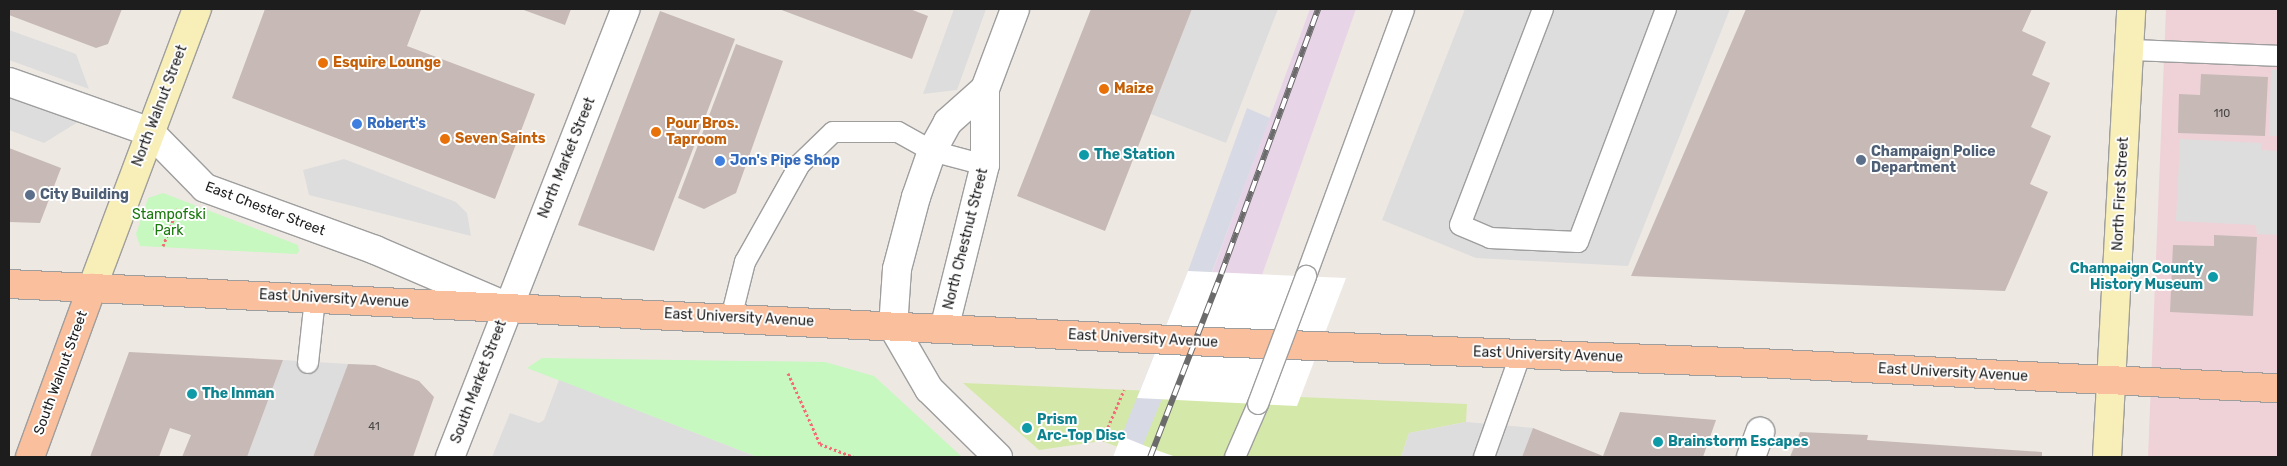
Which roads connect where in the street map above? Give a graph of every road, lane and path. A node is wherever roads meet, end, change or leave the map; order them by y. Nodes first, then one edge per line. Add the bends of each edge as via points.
1 (197, 9) edge
2 (626, 9) edge
3 (1015, 9) edge
4 (1404, 9) edge
5 (1544, 9) edge
6 (1666, 9) edge
7 (2131, 9) edge
8 (2130, 50) junction
9 (2278, 56) edge
10 (9, 82) edge
11 (985, 89) junction
12 (150, 132) junction
13 (932, 151) junction
14 (985, 164) junction
15 (179, 204) dead end
16 (163, 246) dead end
17 (9, 284) edge
18 (92, 288) junction
19 (315, 299) junction
20 (508, 307) junction
21 (731, 318) junction
22 (893, 327) junction
23 (944, 329) junction
24 (1521, 353) junction
25 (308, 363) dead end
26 (788, 373) dead end
27 (2110, 379) junction
28 (2278, 388) edge
29 (1124, 390) dead end
30 (1760, 432) dead end
31 (1102, 441) dead end
32 (30, 457) edge
33 (450, 457) edge
34 (854, 457) edge
35 (998, 457) edge
36 (1235, 457) edge
37 (1484, 457) edge
38 (1751, 457) edge
39 (2107, 457) edge

1 - 12 street, North Walnut Street
2 - 20 street, North Market Street
3 - 11 street, North Chestnut Street
4 - 36 lane, bridge via 1258,404
5 - 6 lane via 1460,225 1490,238 1578,242
7 - 8 street, North First Street
8 - 9 lane
8 - 27 street, North First Street
10 - 12 street, East Chester Street
11 - 13 street, North Chestnut Street via 948,122
11 - 14 street, North Chestnut Street
12 - 18 street, North Walnut Street
12 - 20 street, East Chester Street via 205,188 375,250
13 - 14 lane
13 - 21 lane via 898,132 833,132 800,164 745,262
13 - 22 street, North Chestnut Street via 897,270
14 - 23 street, North Chestnut Street
15 - 16 path
17 - 18 main road, East University Avenue
18 - 19 main road, East University Avenue
18 - 32 main road, South Walnut Street
19 - 20 main road, East University Avenue
19 - 25 lane
20 - 21 main road, East University Avenue
20 - 33 street, South Market Street
21 - 22 main road, East University Avenue
22 - 23 main road, East University Avenue
22 - 35 street via 929,389
23 - 24 main road, East University Avenue
24 - 27 main road, East University Avenue
24 - 37 lane
26 - 34 path via 820,444
27 - 28 main road, East University Avenue
27 - 39 street, North First Street
29 - 31 path
30 - 38 street

